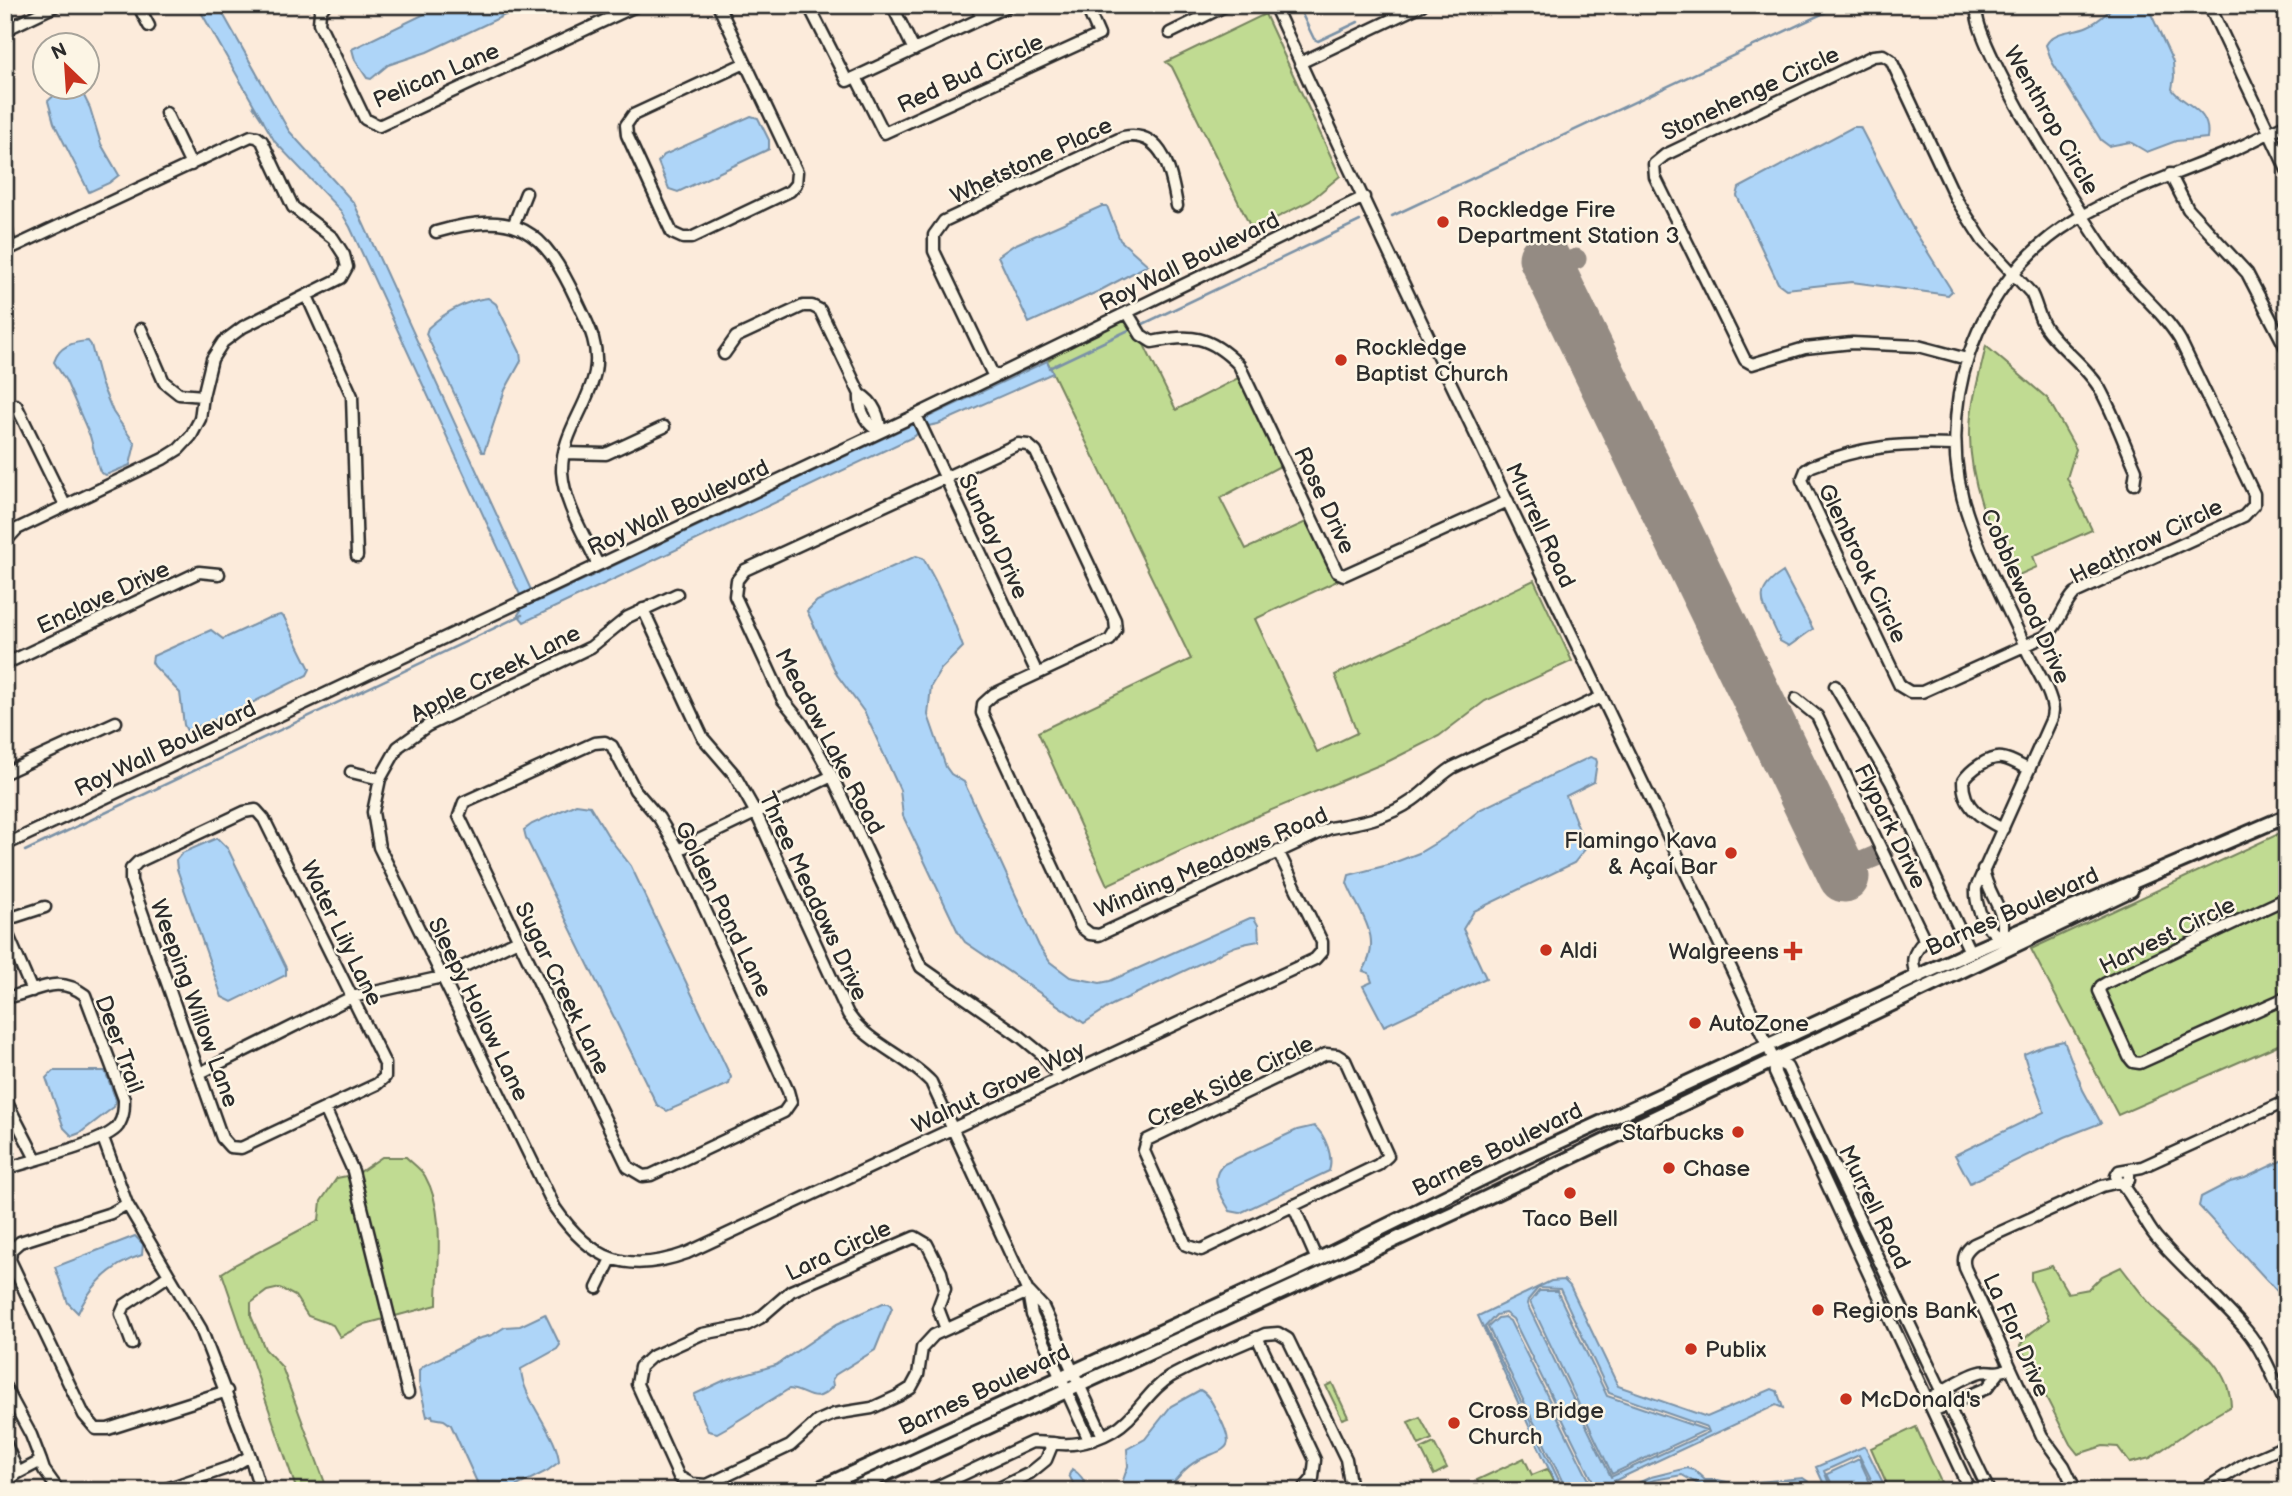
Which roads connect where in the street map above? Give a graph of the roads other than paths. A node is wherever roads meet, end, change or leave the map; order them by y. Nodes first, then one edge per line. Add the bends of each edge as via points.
1 (57, 5) edge
2 (138, 5) edge
3 (325, 5) edge
4 (638, 5) edge
5 (718, 5) edge
6 (892, 5) edge
7 (976, 5) edge
8 (1010, 5) edge
9 (1086, 5) edge
10 (1227, 5) edge
11 (1274, 5) edge
12 (1422, 5) edge
13 (1983, 5) edge
14 (2209, 5) edge
15 (812, 12) dead end
16 (982, 18) junction
17 (149, 26) dead end
18 (5, 30) edge
19 (1170, 33) dead end
20 (914, 50) junction
21 (745, 63) junction
22 (1300, 63) junction
23 (851, 79) junction
24 (166, 113) dead end
25 (2287, 124) edge
26 (2268, 133) junction
27 (191, 164) junction
28 (2287, 170) edge
29 (2170, 174) junction
30 (526, 194) dead end
31 (1364, 197) junction
32 (1177, 206) dead end
33 (2084, 215) junction
34 (5, 220) edge
35 (513, 226) junction
36 (436, 232) dead end
37 (8, 250) edge
38 (2014, 274) junction
39 (307, 296) junction
40 (1127, 313) junction
41 (141, 329) dead end
42 (2287, 350) edge
43 (724, 354) dead end
44 (1967, 359) junction
45 (994, 377) junction
46 (203, 396) junction
47 (16, 405) dead end
48 (916, 415) junction
49 (664, 427) dead end
50 (880, 432) junction
51 (1955, 445) junction
52 (564, 453) junction
53 (945, 478) junction
54 (2134, 484) dead end
55 (1508, 501) junction
56 (65, 505) junction
57 (5, 542) edge
58 (357, 556) dead end
59 (598, 565) junction
60 (219, 573) dead end
61 (677, 594) dead end
62 (643, 609) junction
63 (2025, 645) junction
64 (5, 664) edge
65 (1037, 673) junction
66 (1835, 686) dead end
67 (1601, 697) junction
68 (1796, 699) dead end
69 (117, 722) dead end
70 (2029, 771) junction
71 (351, 772) dead end
72 (5, 773) edge
73 (832, 776) junction
74 (380, 779) junction
75 (461, 809) joint
76 (256, 810) joint
77 (756, 813) junction
78 (2287, 816) edge
79 (2003, 829) junction
80 (5, 845) edge
81 (678, 850) junction
82 (1278, 851) junction
83 (1983, 868) junction
84 (2287, 898) edge
85 (45, 907) dead end
86 (5, 920) edge
87 (5, 928) edge
88 (518, 940) junction
89 (2005, 943) junction
90 (1969, 952) junction
91 (1917, 976) junction
92 (442, 977) junction
93 (32, 991) junction
94 (352, 997) junction
95 (2287, 997) edge
96 (5, 998) edge
97 (1768, 1046) junction
98 (1774, 1060) junction
99 (1716, 1070) junction
100 (200, 1073) junction
101 (1060, 1079) junction
102 (5, 1098) edge
103 (2287, 1101) edge
104 (326, 1109) junction
105 (1595, 1126) junction
106 (954, 1128) junction
107 (103, 1138) junction
108 (1597, 1144) junction
109 (36, 1159) junction
110 (5, 1169) edge
111 (643, 1176) joint
112 (2123, 1178) junction
113 (1509, 1186) junction
114 (127, 1204) junction
115 (1293, 1205) junction
116 (583, 1243) joint
117 (611, 1259) junction
118 (1315, 1265) junction
119 (168, 1276) junction
120 (1301, 1283) junction
121 (597, 1288) dead end
122 (1028, 1292) junction
123 (1217, 1322) junction
124 (946, 1329) junction
125 (1257, 1338) junction
126 (132, 1344) dead end
127 (2010, 1368) junction
128 (1999, 1373) junction
129 (1067, 1374) junction
130 (5, 1387) edge
131 (1073, 1387) junction
132 (227, 1391) junction
133 (1943, 1391) junction
134 (408, 1393) dead end
135 (1927, 1400) junction
136 (1949, 1405) junction
137 (2286, 1405) edge
138 (1933, 1411) junction
139 (1102, 1434) junction
140 (1089, 1440) junction
141 (5, 1442) edge
142 (1053, 1443) junction
143 (2287, 1445) edge
144 (250, 1456) junction
145 (41, 1461) junction
146 (18, 1473) junction
147 (5, 1483) edge
148 (59, 1491) edge
149 (160, 1491) edge
150 (258, 1491) edge
151 (813, 1491) edge
152 (849, 1491) edge
153 (928, 1491) edge
154 (992, 1491) edge
155 (1302, 1491) edge
156 (1347, 1491) edge
157 (1970, 1491) edge
158 (1989, 1491) edge
159 (2076, 1491) edge
160 (2202, 1491) edge

1 - 18 street
2 - 17 street
3 - 4 street, Pelican Lane via 319,23 365,119 379,126
5 - 21 street
6 - 20 street
7 - 16 street
8 - 16 street
9 - 23 street, Red Bud Circle via 1099,34 884,134
10 - 19 street
11 - 22 street, Murrell Road
12 - 22 street
13 - 33 street, Wenthrop Circle via 1977,12 1978,27 2011,95
14 - 26 street
15 - 23 street
16 - 20 street
20 - 23 street
21 - 21 street via 633,115 626,125 672,233 683,238 790,191 796,184 797,172
22 - 31 street, Murrell Road
24 - 27 street
25 - 26 street, Cobblewood Drive
26 - 28 street
26 - 29 street, Cobblewood Drive
27 - 37 street
27 - 39 street via 251,136 262,141 293,207 333,237 344,254 347,267 341,278
29 - 33 street, Cobblewood Drive
29 - 42 street via 2188,209 2248,273
30 - 35 street
31 - 40 street, Roy Wall Boulevard
31 - 55 street, Murrell Road
32 - 45 street, Whetstone Place via 1173,180 1157,145 1133,135 944,221 934,235 934,251
33 - 38 street, Cobblewood Drive via 2052,236
33 - 63 street, Heathrow Circle via 2119,270 2175,331 2253,494 2254,505 2244,516 2075,593 2049,633
34 - 37 street
35 - 36 street via 469,223
35 - 52 street via 551,251 594,338 595,372
38 - 44 street, Cobblewood Drive via 1994,301
38 - 44 street, Stonehenge Circle via 1983,241 1956,199 1891,60 1883,55 1654,164 1655,177 1745,360 1752,364 1805,348 1852,343 1918,346
38 - 54 street via 2031,293 2039,319 2100,389 2136,470
39 - 46 street via 243,327 223,342 212,359
39 - 58 street via 352,396
40 - 45 street, Roy Wall Boulevard
40 - 55 street, Rose Drive via 1140,335 1152,342 1184,335 1214,343 1239,365 1337,572 1345,575
41 - 46 street via 164,382 179,394
43 - 50 street via 736,337 812,306 820,310 860,394 869,426
44 - 51 street, Cobblewood Drive via 1955,417
45 - 48 street, Roy Wall Boulevard
46 - 56 street via 200,419 178,449
47 - 56 street
48 - 50 street, Roy Wall Boulevard
48 - 53 street, Sunday Drive
49 - 52 street via 606,454
50 - 59 street, Roy Wall Boulevard
51 - 63 street, Cobblewood Drive via 1968,519
51 - 63 street, Glenbrook Circle via 1911,444 1854,452 1812,466 1802,480 1905,691 1922,692
52 - 59 street via 565,493
53 - 65 street, Sunday Drive
53 - 65 street, Winding Meadows Road via 1018,444 1028,445 1036,452 1070,524 1116,629 1110,640
53 - 73 street, Meadow Lake Road via 745,570 737,580 735,596 783,700 802,723
55 - 67 street, Murrell Road
56 - 57 street via 17,529
59 - 80 street, Roy Wall Boulevard
60 - 64 street, Enclave Drive via 199,572
61 - 62 street, Apple Creek Lane
62 - 74 street, Apple Creek Lane via 591,647 428,726 398,747
62 - 77 street, Three Meadows Drive via 703,738 734,774
63 - 70 street, Cobblewood Drive via 2053,710
65 - 82 street, Winding Meadows Road via 994,694 983,704 982,713 1081,927 1090,934 1099,935
66 - 90 street, Flypark Drive via 1891,782
67 - 82 street, Winding Meadows Road via 1452,768 1394,811 1367,822 1330,828
67 - 97 street, Murrell Road
68 - 91 street, Flypark Drive via 1817,716 1922,934 1924,941 1913,953
69 - 72 street
70 - 79 street, Cobblewood Drive
70 - 79 street via 1997,758 1963,780 1974,812
71 - 74 street
73 - 77 street
73 - 101 street, Meadow Lake Road via 921,967 1021,1037 1043,1055
74 - 92 street, Sleepy Hollow Lane via 373,812 379,847
75 - 81 street, Golden Pond Lane via 464,802 605,742 612,746 635,790
75 - 88 street, Sugar Creek Lane via 461,822
76 - 94 street, Water Lily Lane
76 - 100 street, Weeping Willow Lane via 131,869 131,881
77 - 81 street
77 - 106 street, Three Meadows Drive via 848,1014 857,1027 921,1071
78 - 89 main road, Barnes Boulevard via 2164,867
79 - 83 street, Cobblewood Drive
81 - 111 street, Golden Pond Lane via 791,1102 784,1112
82 - 101 street, Walnut Grove Way via 1321,942 1322,951 1315,959
83 - 89 street via 2005,921
83 - 89 street, Cobblewood Drive via 1976,888 1977,905 1990,929
84 - 95 street, Harvest Circle via 2106,982 2099,991 2129,1057 2140,1063
85 - 86 street
87 - 93 street
88 - 92 street
88 - 111 street, Sugar Creek Lane via 628,1167
89 - 90 main road, Barnes Boulevard
89 - 98 main road, Barnes Boulevard
90 - 91 main road, Barnes Boulevard
91 - 97 main road, Barnes Boulevard
92 - 94 street
92 - 116 street, Sleepy Hollow Lane via 555,1208
93 - 96 street, Deer Trail
93 - 107 street, Deer Trail via 58,983 85,995 124,1099 118,1127
94 - 100 street
94 - 104 street, Water Lily Lane via 384,1065 385,1077
97 - 98 street, Murrell Road
97 - 99 main road, Barnes Boulevard
98 - 108 main road, Barnes Boulevard
98 - 133 street, Murrell Road via 1787,1067
98 - 135 street, Murrell Road via 1774,1073
99 - 105 main road, Barnes Boulevard
99 - 108 main road via 1705,1080 1615,1123
100 - 104 street, Weeping Willow Lane via 222,1138 230,1147 242,1148
101 - 106 street, Walnut Grove Way
102 - 109 street
103 - 112 street, La Flor Drive
104 - 134 street via 354,1171
105 - 113 main road via 1577,1148 1524,1173
105 - 118 main road, Barnes Boulevard
106 - 117 street, Walnut Grove Way via 667,1261 644,1264
106 - 122 street, Three Meadows Drive
107 - 109 street
107 - 114 street
108 - 113 main road, Barnes Boulevard
109 - 110 street
112 - 127 street, La Flor Drive via 1966,1251 1965,1268
112 - 137 street via 2158,1240 2246,1331
113 - 120 main road, Barnes Boulevard
114 - 119 street
114 - 132 street via 20,1242 11,1250 10,1259 85,1415 96,1429 108,1429
115 - 115 street, Creek Side Circle via 1200,1250 1191,1248 1144,1151 1147,1140 1326,1054 1337,1055 1345,1060 1388,1156 1378,1166
115 - 118 street
116 - 117 street, Walnut Grove Way
117 - 121 street
118 - 120 main road
118 - 123 main road
118 - 129 main road, Barnes Boulevard
119 - 126 street via 125,1305 121,1314
119 - 132 street via 201,1329
120 - 123 main road, Barnes Boulevard
122 - 124 street, Lara Circle
122 - 129 street, Three Meadows Drive via 1043,1307
123 - 131 main road, Barnes Boulevard
124 - 124 street, Lara Circle via 922,1348 918,1376 911,1388 872,1408 834,1414 790,1446 707,1485 679,1477 636,1380 640,1367 651,1357 702,1334 745,1326 791,1291 915,1237 928,1244 943,1279 938,1308
125 - 139 street via 1172,1376 1153,1389 1120,1427
125 - 155 street via 1315,1460 1313,1478
125 - 156 street via 1278,1333 1288,1339 1346,1459
127 - 128 street
127 - 159 street, La Flor Drive via 2042,1436
128 - 133 street via 1976,1373
128 - 136 street via 1987,1388
129 - 131 street, Three Meadows Drive
129 - 151 main road, Barnes Boulevard
130 - 145 street
131 - 139 street
131 - 140 street
131 - 152 main road, Barnes Boulevard
132 - 144 street
133 - 135 street
133 - 136 street, Murrell Road
135 - 138 street, Murrell Road
136 - 138 street
136 - 158 street, Murrell Road
138 - 157 street, Murrell Road
139 - 140 street
140 - 142 street via 1066,1446
141 - 146 street
142 - 153 street via 1032,1442
142 - 154 street via 1046,1460
143 - 160 street via 2246,1463
144 - 149 street
144 - 150 street
145 - 146 street
145 - 148 street
146 - 147 street

